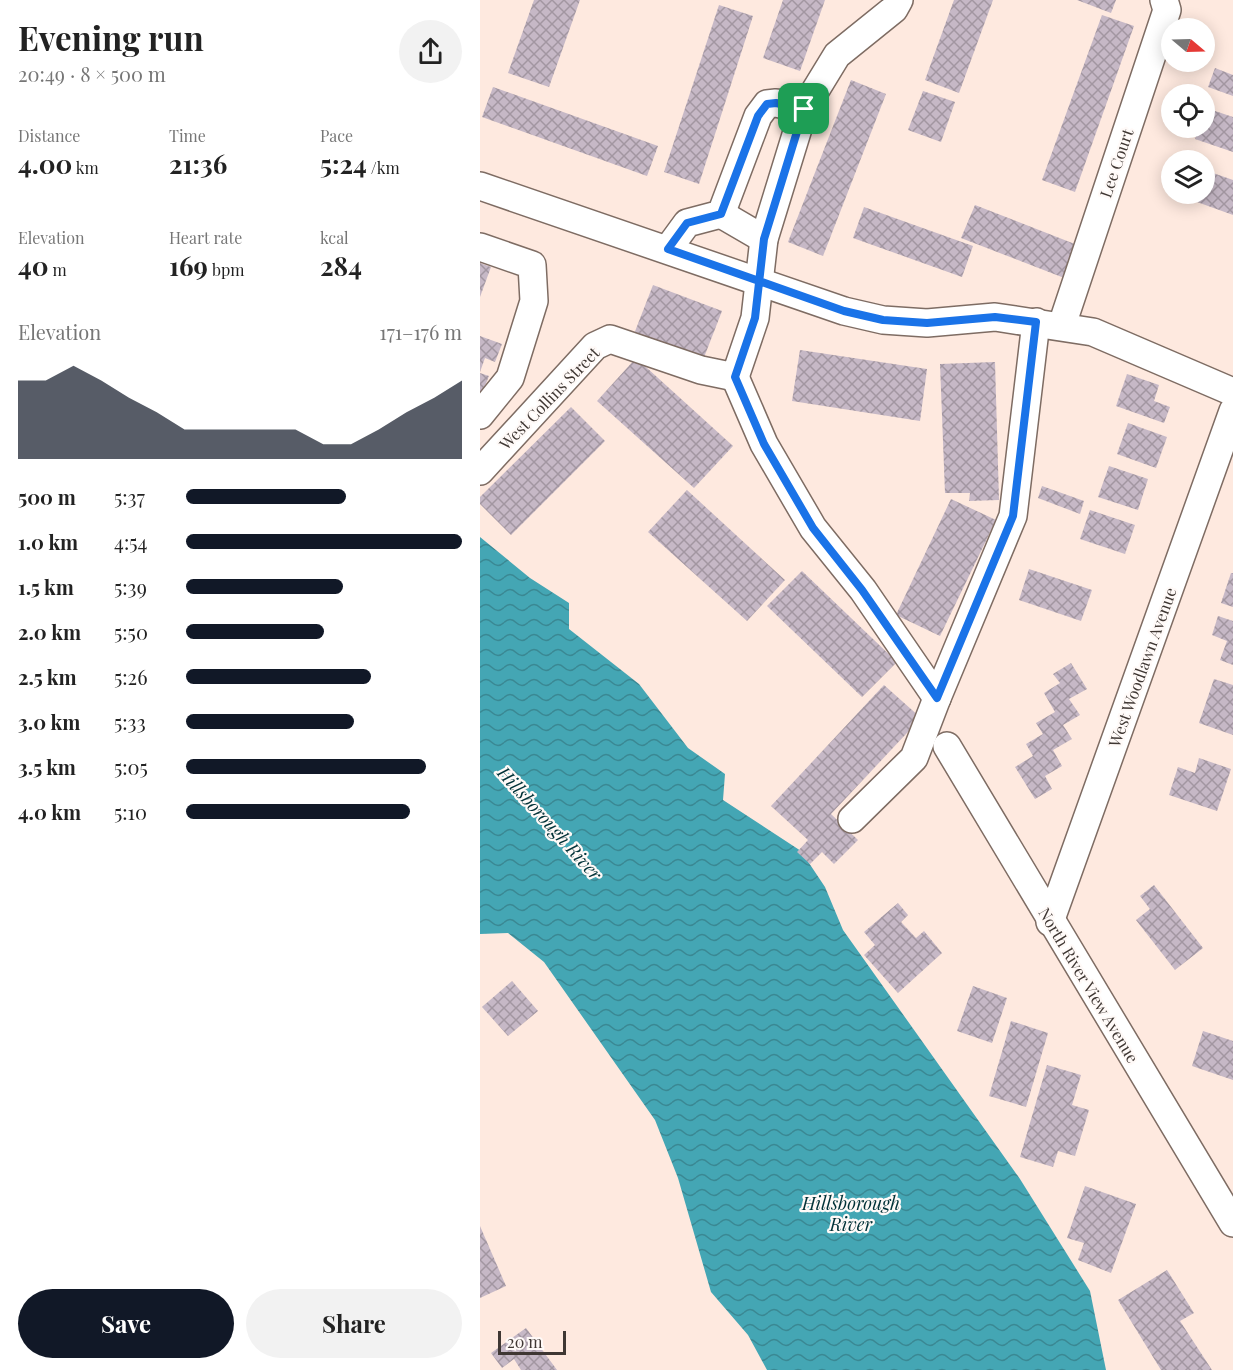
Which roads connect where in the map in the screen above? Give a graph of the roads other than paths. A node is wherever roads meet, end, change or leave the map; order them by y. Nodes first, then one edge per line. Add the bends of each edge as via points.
1 (899, 0) edge
2 (1164, 0) edge
3 (804, 109) junction
4 (480, 186) edge
5 (721, 214) junction
6 (764, 239) junction
7 (480, 247) edge
8 (668, 249) junction
9 (761, 283) junction
10 (1049, 324) junction
11 (735, 377) junction
12 (1233, 392) edge
13 (1233, 411) edge
14 (480, 415) edge
15 (480, 471) edge
16 (937, 698) junction
17 (947, 746) dead end
18 (852, 819) dead end
19 (1050, 922) junction
20 (1233, 1223) edge

1 - 3 street via 894,9 837,55
2 - 10 street, Lee Court via 1167,10
3 - 5 street via 767,104 758,116
3 - 6 street
4 - 8 street
5 - 6 street
5 - 8 street via 687,223
6 - 9 street
7 - 14 street via 532,265 534,301 510,378
8 - 9 street
9 - 10 street via 883,320 927,323 995,317
9 - 11 street via 755,318
10 - 12 street via 1093,332
10 - 16 street, Lee Court via 1013,516
11 - 15 street, West Collins Street via 701,370 610,339 595,346
11 - 16 street via 764,444 813,528 862,590
13 - 19 street, West Woodlawn Avenue
16 - 18 street, Lee Court via 914,758
17 - 19 street, North River View Avenue
19 - 20 street, North River View Avenue

